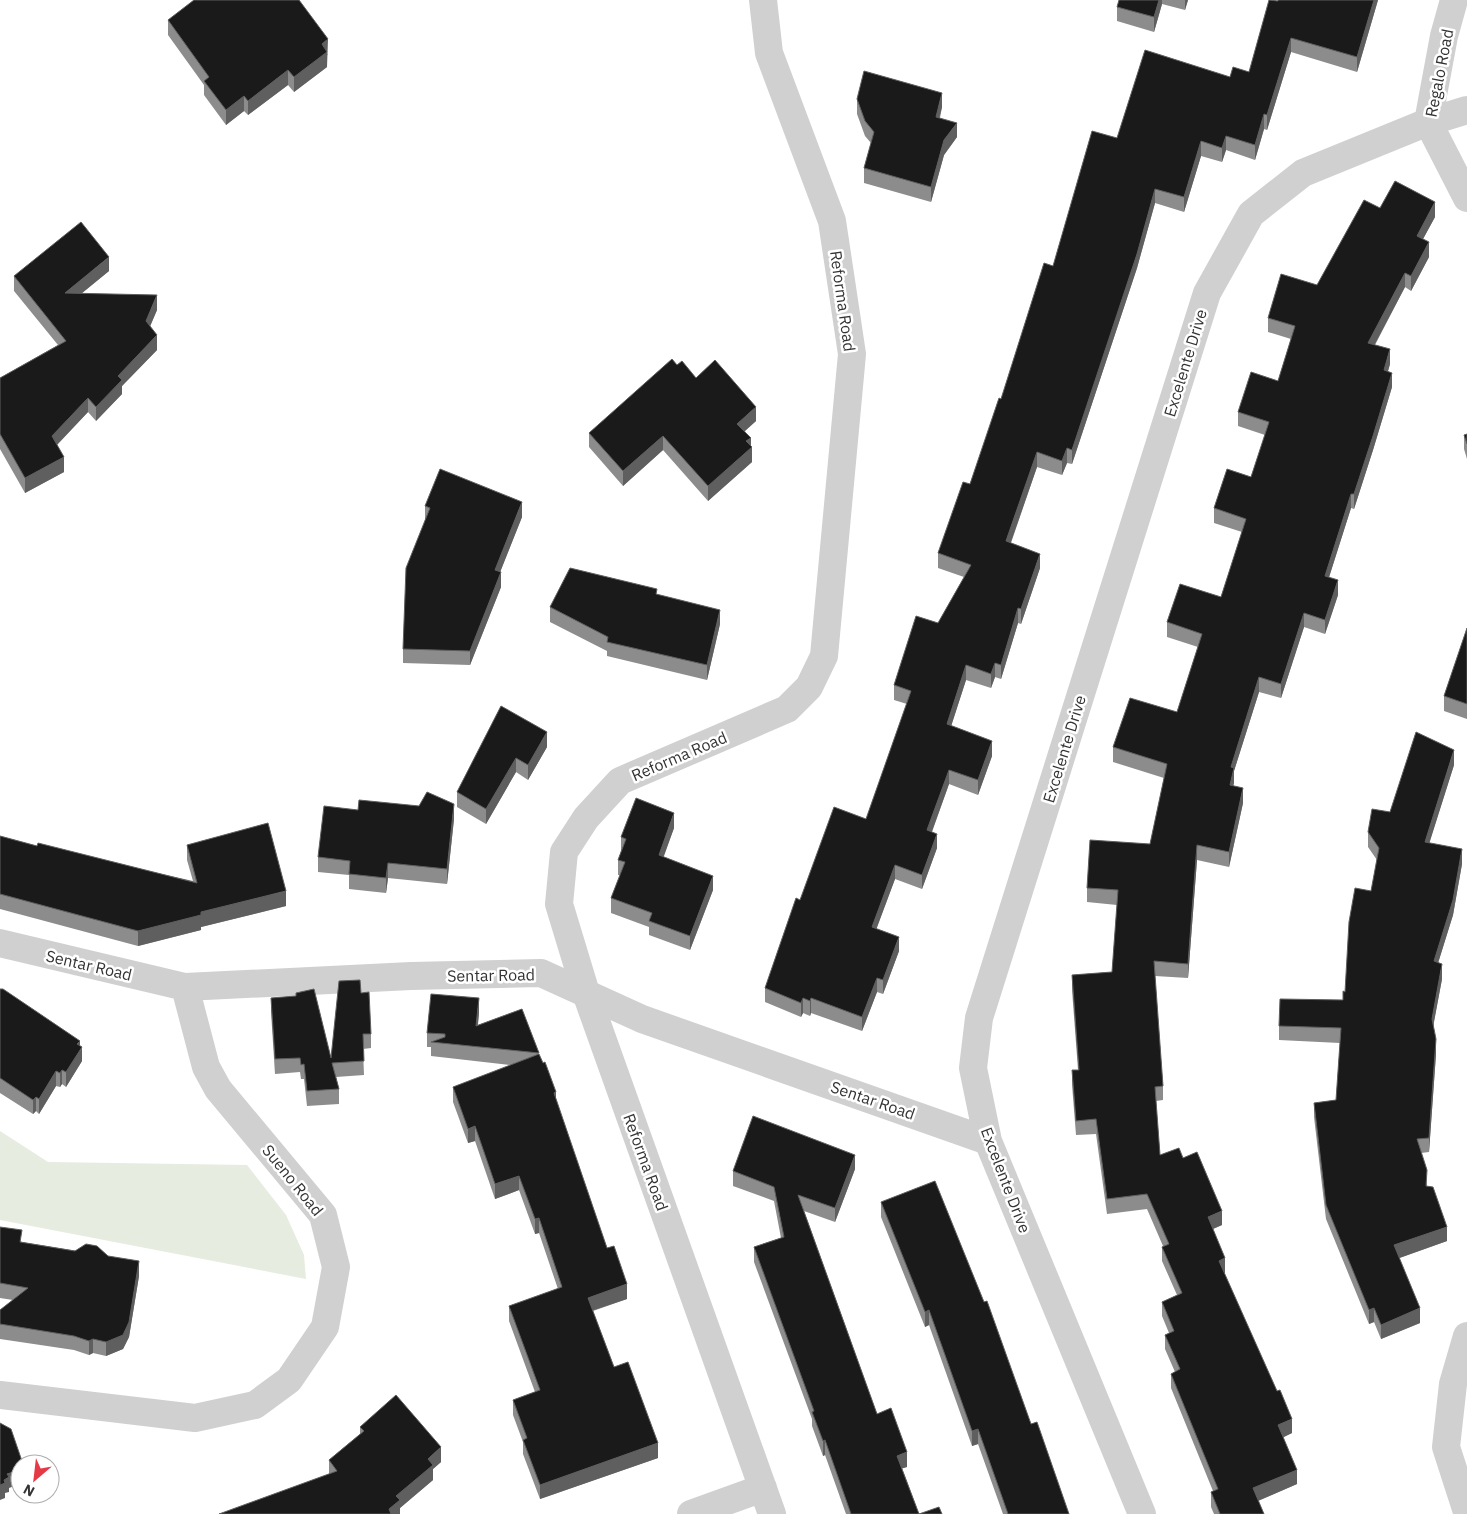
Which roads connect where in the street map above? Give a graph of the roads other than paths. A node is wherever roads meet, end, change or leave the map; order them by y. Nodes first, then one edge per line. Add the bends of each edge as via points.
1 (763, 0) edge
2 (1454, 0) edge
3 (1467, 110) edge
4 (1428, 122) junction
5 (1467, 198) edge
6 (0, 943) edge
7 (185, 987) junction
8 (586, 993) junction
9 (988, 1141) junction
10 (1467, 1336) edge
11 (0, 1394) edge
12 (763, 1488) junction
13 (1467, 1512) edge
14 (692, 1514) edge
15 (772, 1514) edge
16 (1142, 1514) edge

1 - 8 street, Reforma Road via 769,53 832,222 852,354 824,656 809,687 787,710 620,781 586,818 564,852 559,904
2 - 4 street, Regalo Road
3 - 4 street, Excelente Drive
4 - 5 street, Regalo Road
4 - 9 street, Excelente Drive via 1303,173 1251,214 1207,293 979,1018 974,1068
6 - 7 street, Sentar Road
7 - 8 street, Sentar Road via 541,973
7 - 11 street, Sueno Road via 206,1067 218,1089 323,1214 336,1267 326,1326 289,1380 255,1405 196,1418
8 - 9 street, Sentar Road via 642,1018
8 - 12 street, Reforma Road
9 - 16 street, Excelente Drive
10 - 13 street via 1452,1384 1446,1447
12 - 14 street
12 - 15 street, Reforma Road

